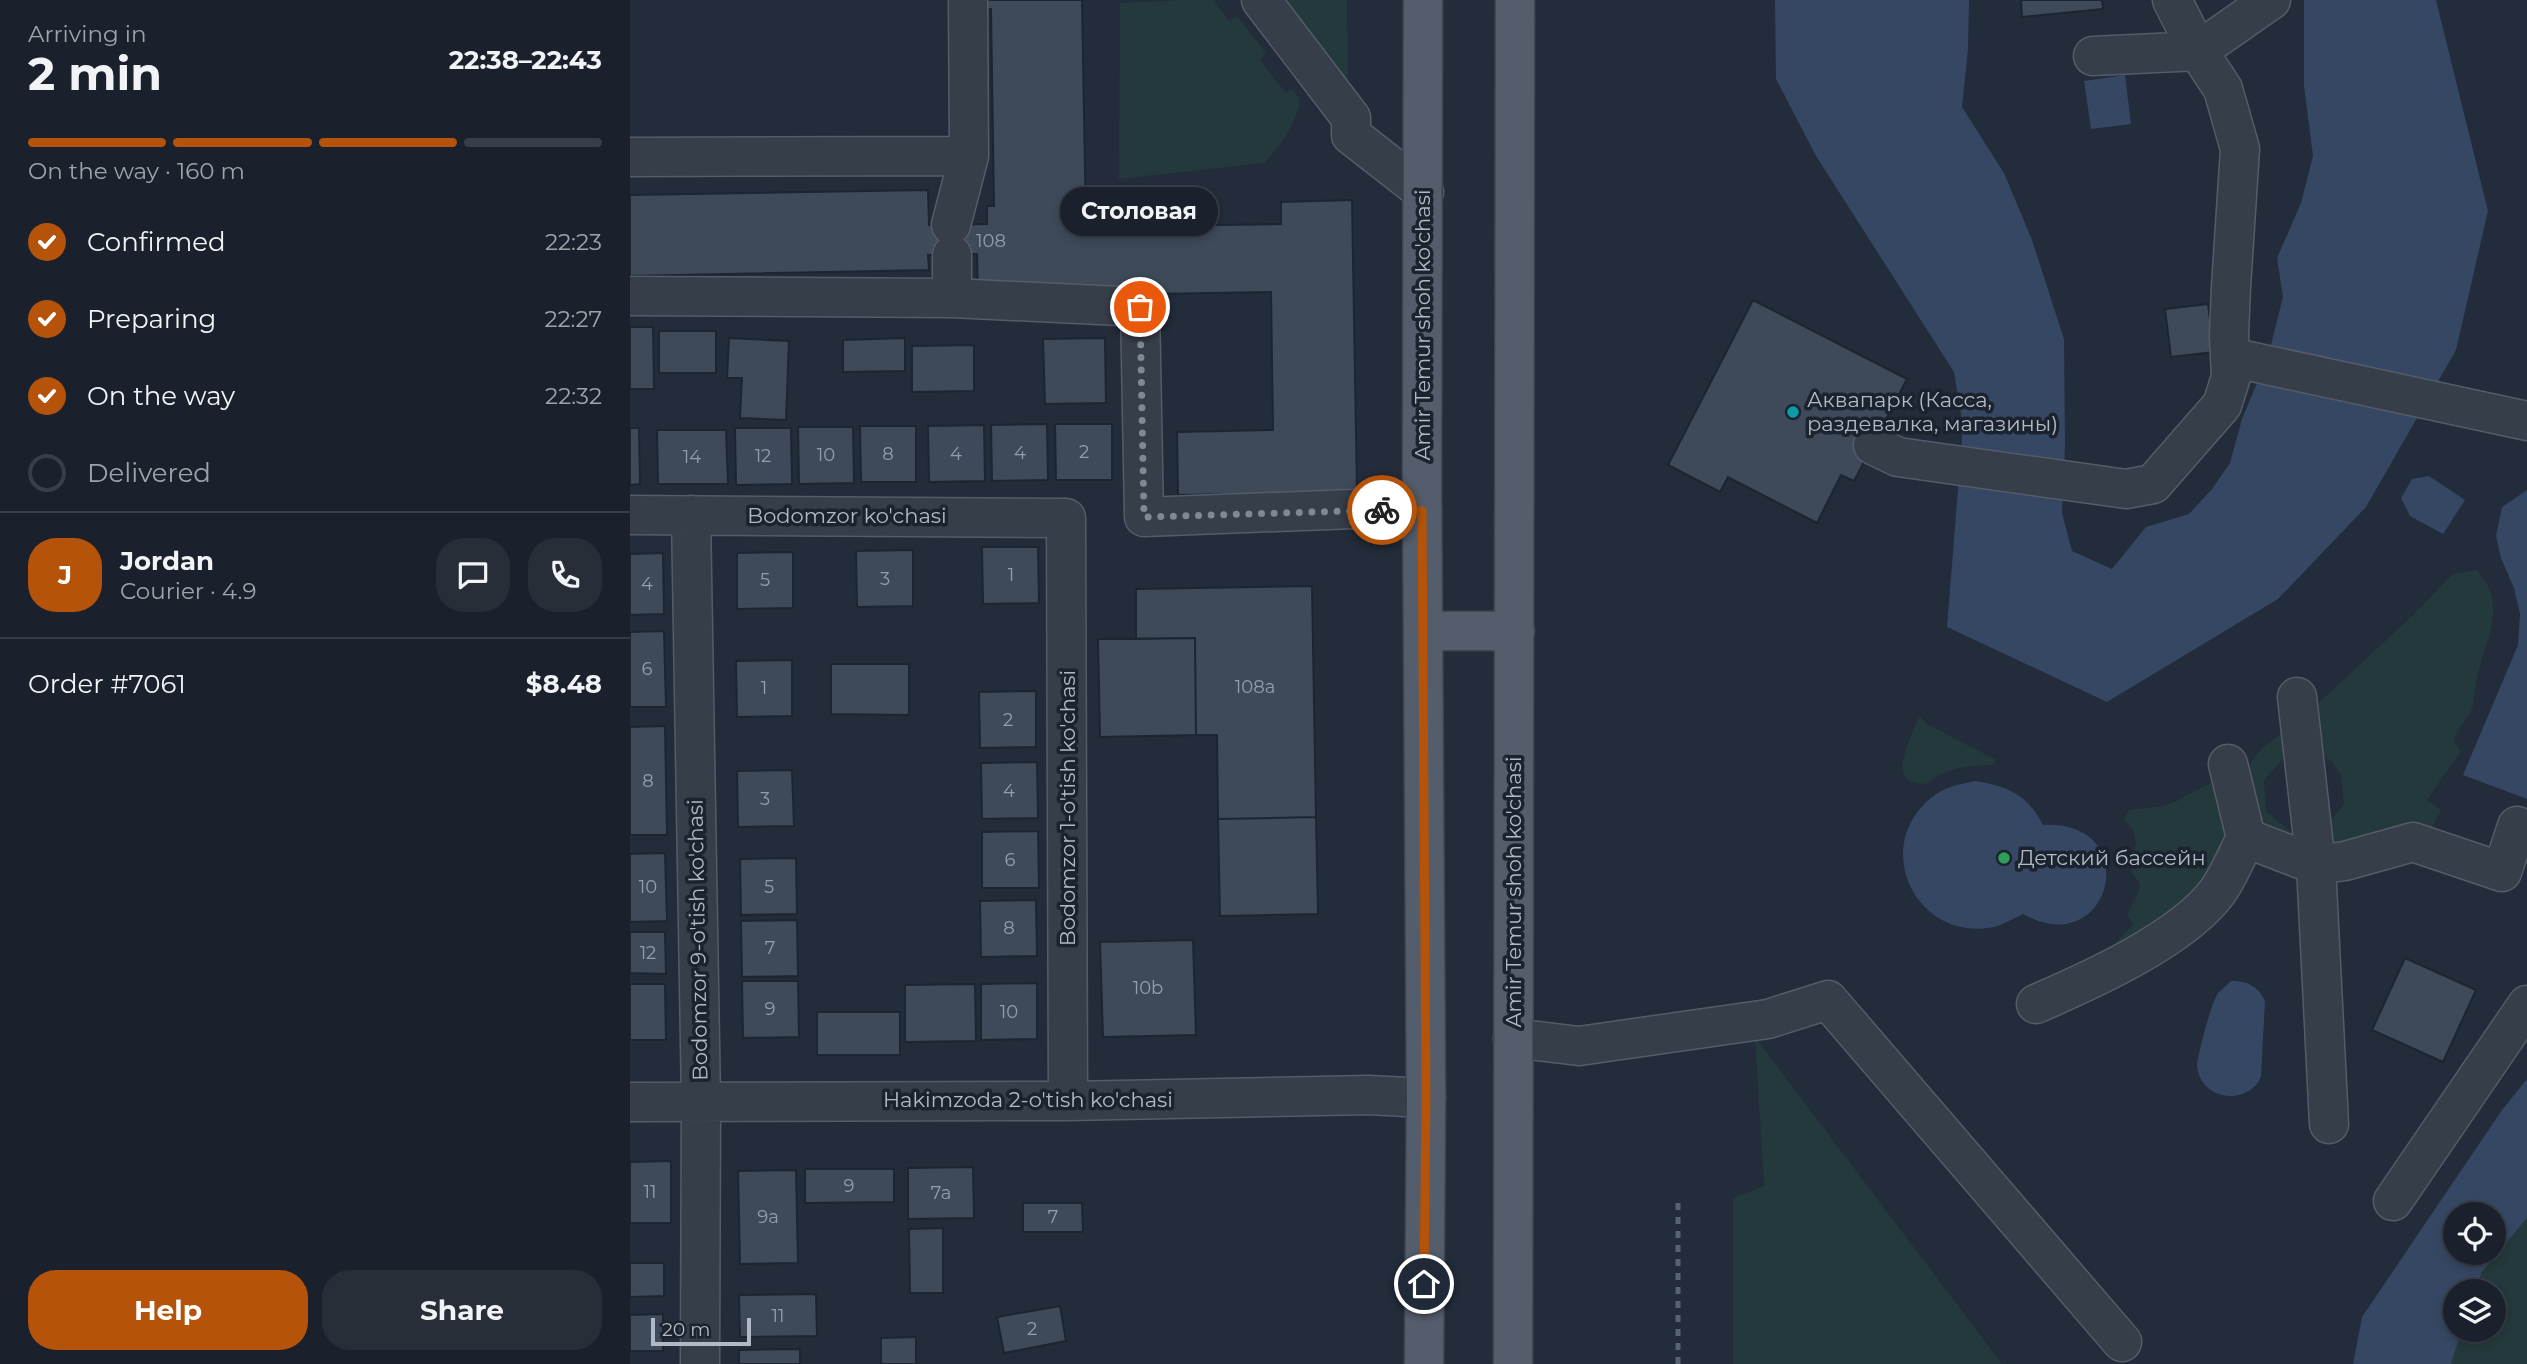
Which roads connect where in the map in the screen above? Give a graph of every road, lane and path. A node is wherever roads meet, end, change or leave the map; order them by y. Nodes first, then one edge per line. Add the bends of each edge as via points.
1 (968, 0) edge
2 (1261, 0) edge
3 (1423, 0) edge
4 (1515, 0) edge
5 (2172, 0) edge
6 (2271, 0) edge
7 (2198, 51) junction
8 (2093, 56) dead end
9 (969, 156) junction
10 (630, 157) edge
11 (1424, 192) junction
12 (630, 296) edge
13 (952, 298) junction
14 (2230, 357) junction
15 (2527, 421) edge
16 (1885, 451) dead end
17 (1422, 511) junction
18 (630, 515) edge
19 (691, 515) junction
20 (1065, 516) joint
21 (1423, 631) junction
22 (1514, 631) junction
23 (2297, 697) dead end
24 (2228, 764) dead end
25 (2518, 826) dead end
26 (2246, 838) junction
27 (2316, 865) junction
28 (2036, 1004) dead end
29 (2527, 1005) edge
30 (1513, 1038) junction
31 (1426, 1098) junction
32 (1068, 1101) junction
33 (630, 1102) edge
34 (701, 1102) junction
35 (2329, 1124) dead end
36 (2393, 1201) dead end
37 (2122, 1342) dead end
38 (700, 1364) edge
39 (1424, 1364) edge
40 (1513, 1364) edge

1 - 9 street
2 - 11 street via 1351,118 1352,135
3 - 11 main road, Amir Temur shoh ko'chasi
4 - 22 main road, Amir Temur shoh ko'chasi
5 - 7 street
6 - 7 street
7 - 8 street
7 - 14 street via 2223,89 2240,149
9 - 10 street
9 - 13 street via 951,240
11 - 17 main road, Amir Temur shoh ko'chasi
12 - 13 street
13 - 17 street via 1140,307 1144,517
14 - 15 street
14 - 16 street via 2231,377 2222,405 2153,484 2126,489
17 - 21 main road, Amir Temur shoh ko'chasi
18 - 19 street, Bodomzor ko'chasi
19 - 20 street, Bodomzor ko'chasi
19 - 34 street, Bodomzor 9-o'tish ko'chasi
20 - 32 street, Bodomzor 1-o'tish ko'chasi
21 - 22 main road
21 - 31 main road, Amir Temur shoh ko'chasi
22 - 30 main road, Amir Temur shoh ko'chasi
23 - 27 street
24 - 26 street
25 - 27 street via 2501,872 2413,842
26 - 27 street
26 - 28 street via 2218,890 2187,925
27 - 35 street
29 - 36 street
30 - 37 street via 1579,1046 1768,1019 1828,1000
30 - 40 main road, Amir Temur shoh ko'chasi
31 - 32 street, Hakimzoda 2-o'tish ko'chasi
31 - 39 main road, Amir Temur shoh ko'chasi
32 - 34 street, Hakimzoda 2-o'tish ko'chasi
33 - 34 street, Hakimzoda 2-o'tish ko'chasi
34 - 38 street, Bodomzor 9-o'tish ko'chasi

